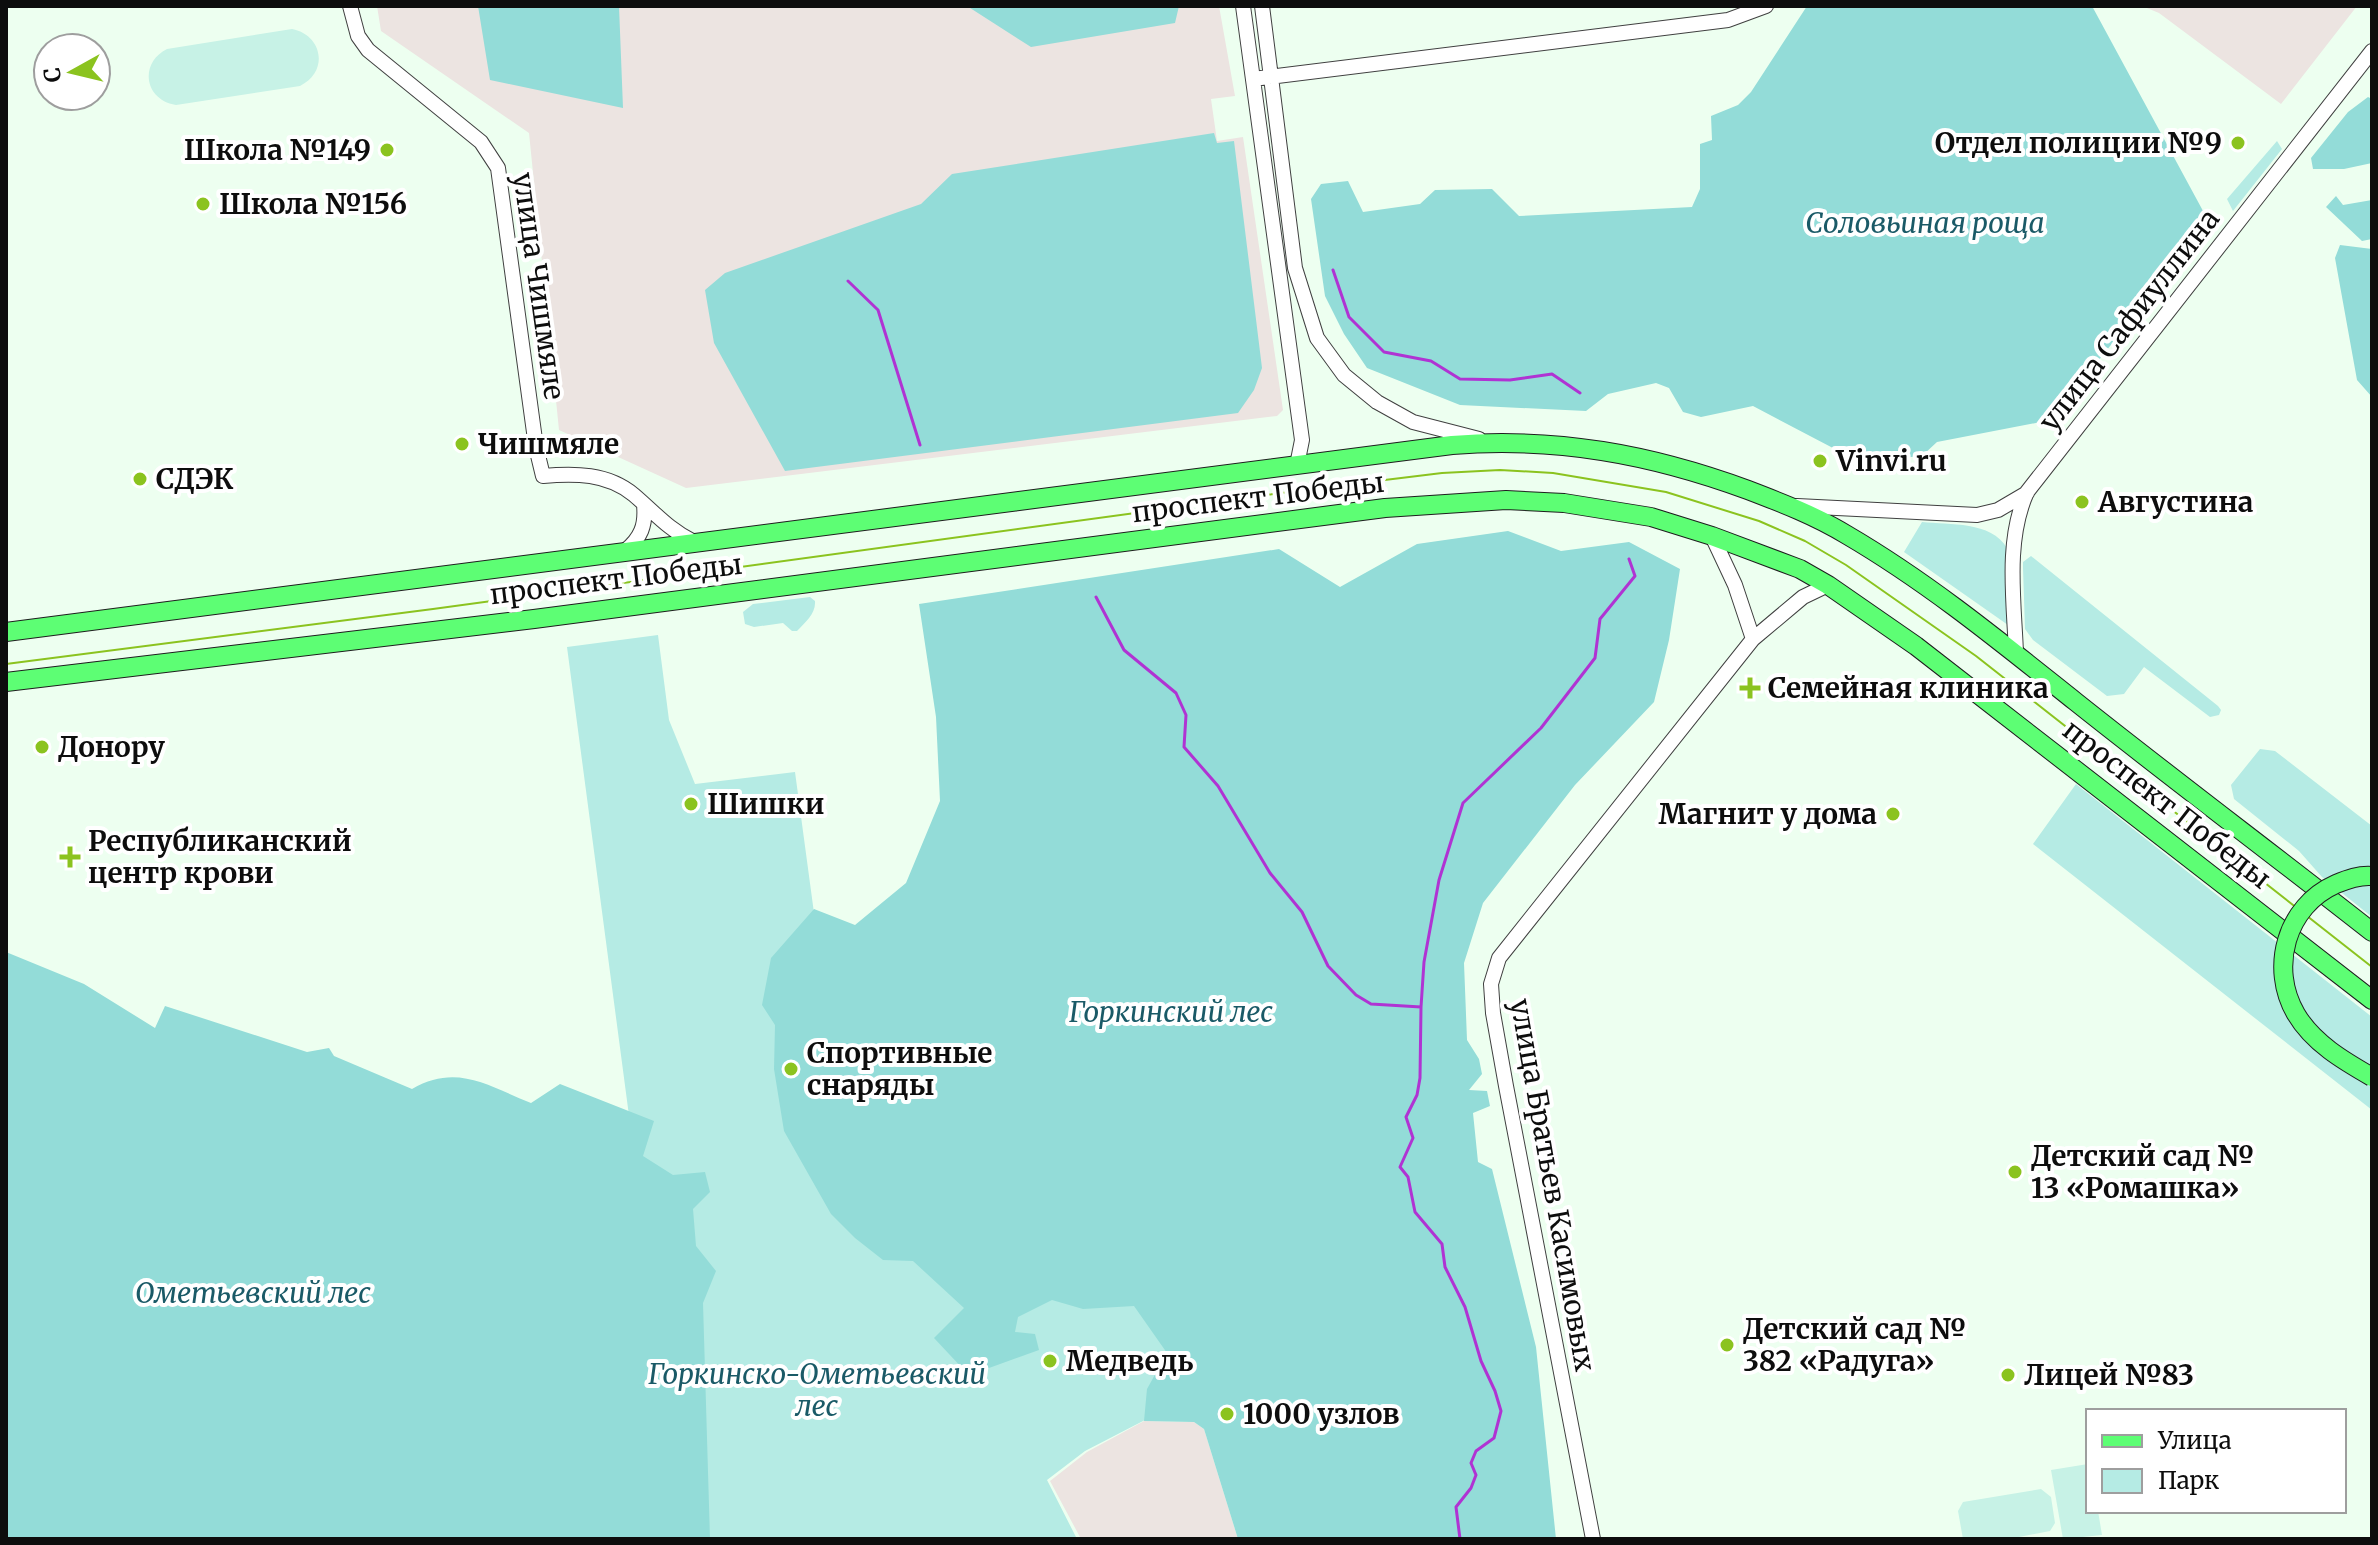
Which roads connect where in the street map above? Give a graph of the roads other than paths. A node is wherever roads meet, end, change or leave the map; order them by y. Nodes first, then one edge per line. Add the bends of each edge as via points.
1 (350, 6) edge
2 (1243, 6) edge
3 (1262, 6) edge
4 (1766, 6) edge
5 (2372, 51) edge
6 (1272, 76) junction
7 (1253, 79) junction
8 (1493, 442) junction
9 (1297, 465) junction
10 (2027, 492) junction
11 (644, 505) junction
12 (1790, 506) junction
13 (1712, 536) junction
14 (694, 542) junction
15 (625, 551) junction
16 (1828, 585) junction
17 (6, 632) edge
18 (1753, 639) junction
19 (2016, 653) junction
20 (6, 682) edge
21 (2372, 876) edge
22 (2372, 932) edge
23 (2372, 1000) edge
24 (2372, 1077) edge
25 (1593, 1539) edge

1 - 11 street, улица Чишмяле via 368,50 481,142 498,168 543,476 600,477
2 - 7 street
3 - 6 street
4 - 6 street via 1728,20
5 - 10 street, улица Сафиуллина
6 - 7 street
6 - 8 street via 1295,268 1317,338 1344,375 1377,402 1413,422
7 - 9 street via 1302,440
8 - 9 main road, проспект Победы
8 - 12 main road, проспект Победы via 1593,449 1670,463
9 - 14 main road, проспект Победы
10 - 12 street via 1998,510 1977,515
10 - 19 street, улица Сафиуллина via 2014,538
11 - 14 street, улица Чишмяле
11 - 15 street via 644,525
12 - 19 main road, проспект Победы via 1845,533 1928,586
13 - 16 main road, проспект Победы
13 - 18 street
13 - 20 main road, проспект Победы via 1651,517 1564,503 1441,503
14 - 15 main road, проспект Победы
15 - 17 main road, проспект Победы
16 - 18 street, улица Братьев Касимовых via 1803,597
16 - 23 main road, проспект Победы via 1916,646
18 - 25 street, улица Братьев Касимовых via 1499,958 1491,984
19 - 22 main road, проспект Победы
21 - 24 main road, bridge via 2327,888 2306,904 2290,934 2283,971 2297,1015 2316,1039

